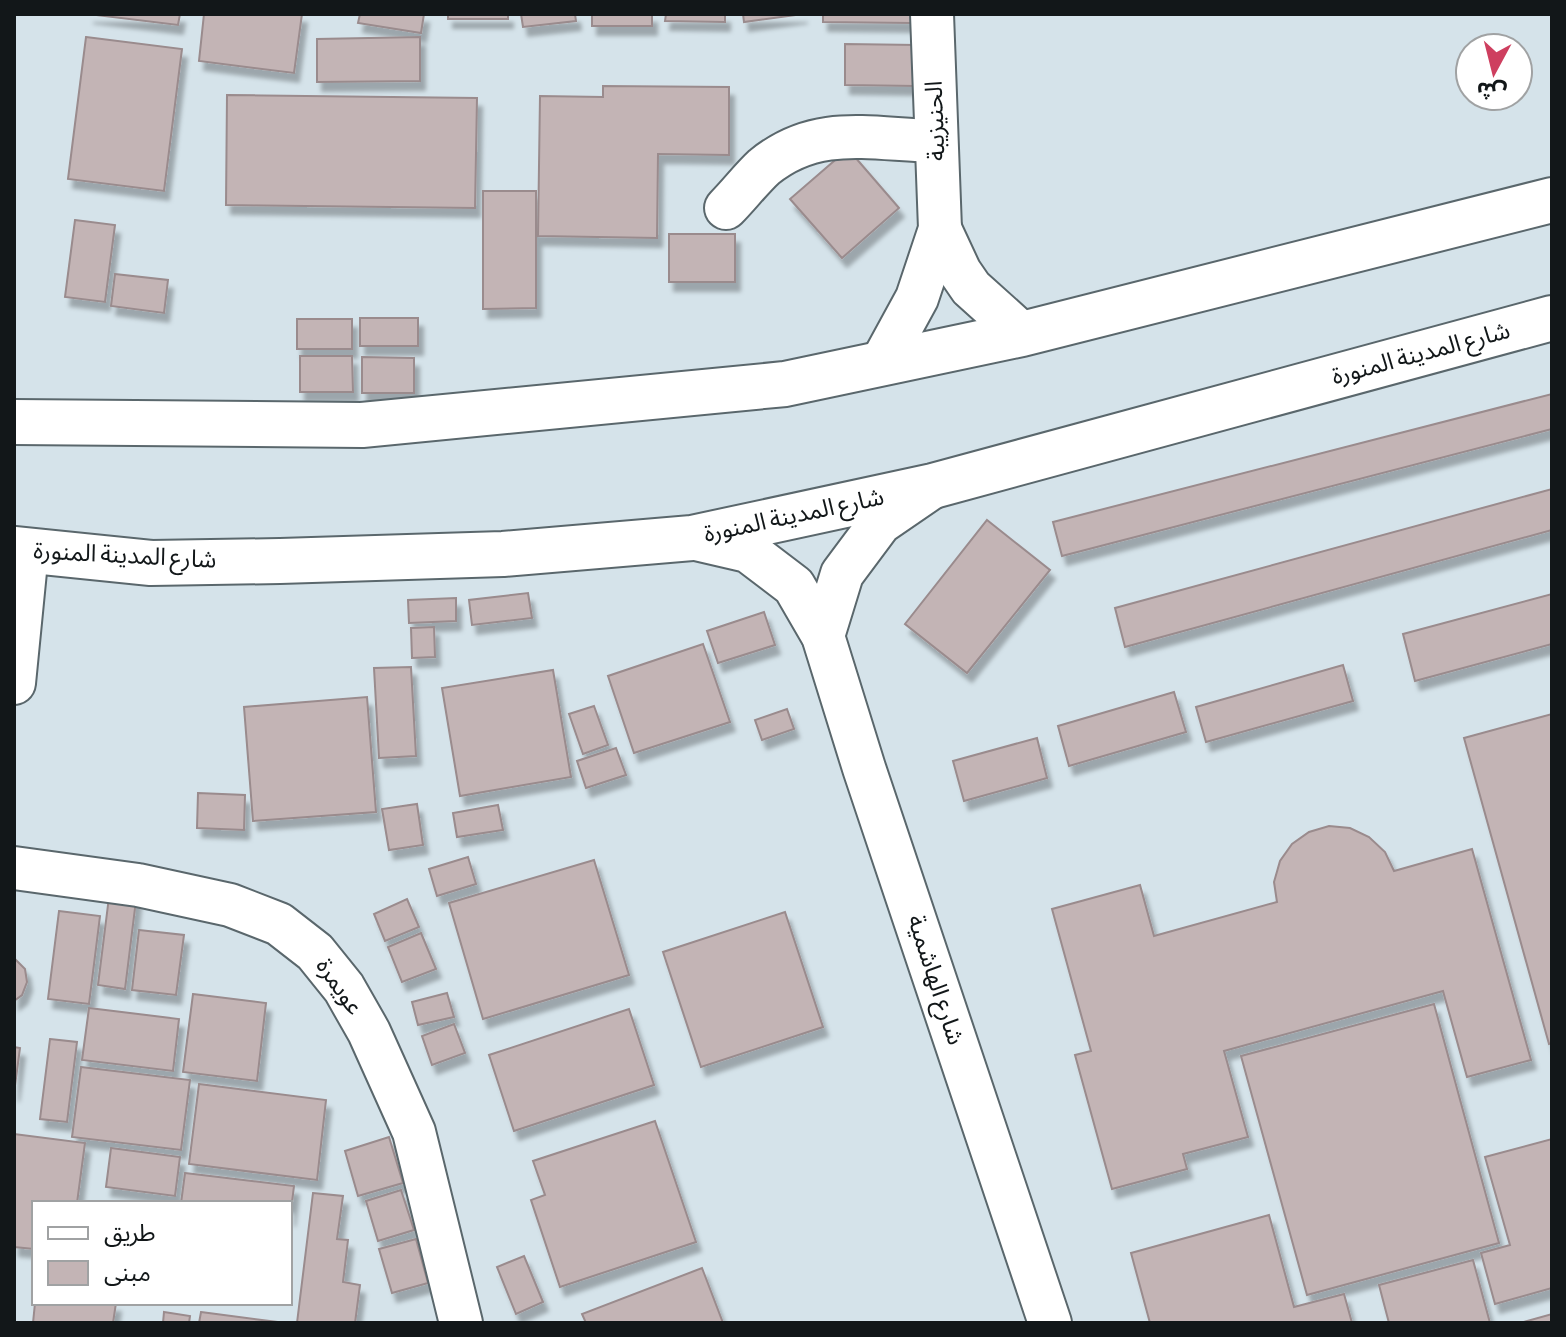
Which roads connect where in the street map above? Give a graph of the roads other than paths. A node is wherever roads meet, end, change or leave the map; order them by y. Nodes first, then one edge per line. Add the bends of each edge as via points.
1 (932, 14) edge
2 (936, 141) junction
3 (1552, 200) edge
4 (726, 208) dead end
5 (940, 229) junction
6 (1552, 318) edge
7 (1022, 334) junction
8 (881, 364) junction
9 (14, 422) edge
10 (933, 486) junction
11 (692, 538) junction
12 (20, 550) edge
13 (823, 636) junction
14 (14, 683) edge
15 (14, 868) edge
16 (461, 1323) edge
17 (1050, 1323) edge

1 - 2 street, الحنيزيبة
2 - 4 street via 829,136 804,142 765,167
2 - 5 street, الحنيزيبة
3 - 7 street
5 - 7 street, الحنيزيبة via 971,288
5 - 8 street, الحنيزيبة via 917,298
6 - 10 street, شارع المدينة المنورة
7 - 8 street
8 - 9 street via 785,384 362,425
10 - 11 street, شارع المدينة المنورة
10 - 13 street via 880,523 842,574
11 - 12 street, شارع المدينة المنورة via 503,554 280,561 151,563
11 - 13 street, شارع الهاشمية via 748,551 794,586
12 - 14 street
13 - 17 street, شارع الهاشمية
15 - 16 street, عويمرة via 138,885 230,905 279,924 315,952 369,1032 414,1132

